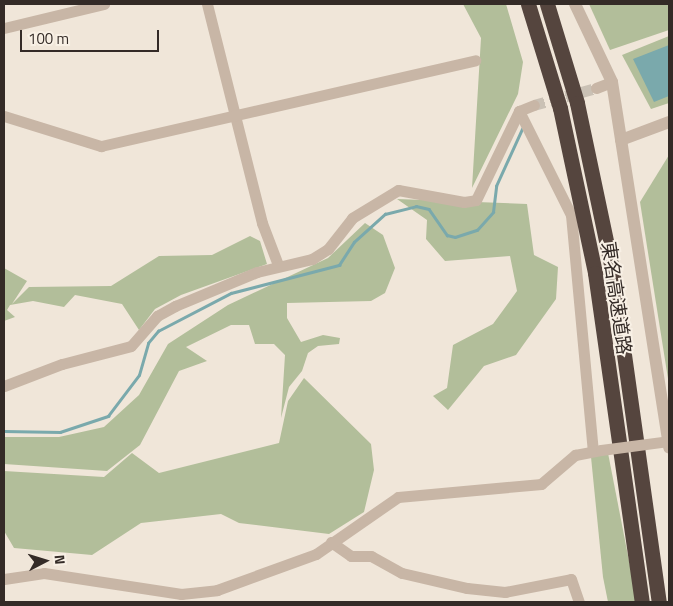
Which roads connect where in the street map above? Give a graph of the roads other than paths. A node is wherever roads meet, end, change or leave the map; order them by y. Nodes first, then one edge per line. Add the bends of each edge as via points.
1 (104, 4) edge
2 (208, 4) edge
3 (528, 4) edge
4 (547, 4) edge
5 (575, 4) edge
6 (4, 28) edge
7 (475, 60) dead end
8 (612, 82) junction
9 (596, 88) tunnel mouth
10 (534, 105) tunnel mouth
11 (520, 110) junction
12 (4, 116) edge
13 (235, 116) junction
14 (669, 122) edge
15 (622, 140) junction
16 (278, 265) junction
17 (4, 386) edge
18 (667, 443) edge
19 (597, 450) junction
20 (331, 542) junction
21 (4, 579) edge
22 (579, 602) edge
23 (642, 602) edge
24 (659, 602) edge

1 - 6 street
2 - 13 street
3 - 23 highway, 東名高速道路 via 560,108 595,273
4 - 24 highway, 東名高速道路 via 577,103 611,259
5 - 8 street
7 - 13 street
8 - 9 street
8 - 15 street
10 - 11 street
11 - 16 street via 476,200 464,202 398,190 352,218 328,249 312,259
11 - 19 street via 571,215
12 - 13 street via 101,146
13 - 16 street via 262,223
14 - 15 street
15 - 18 street via 643,300 658,362
16 - 17 street via 157,316 131,346 62,364
18 - 19 street, bridge
19 - 20 street via 575,455 541,484 398,498
20 - 21 street via 316,554 241,583 181,594 44,573
20 - 22 street via 351,556 371,556 402,574 467,588 505,592 571,579

